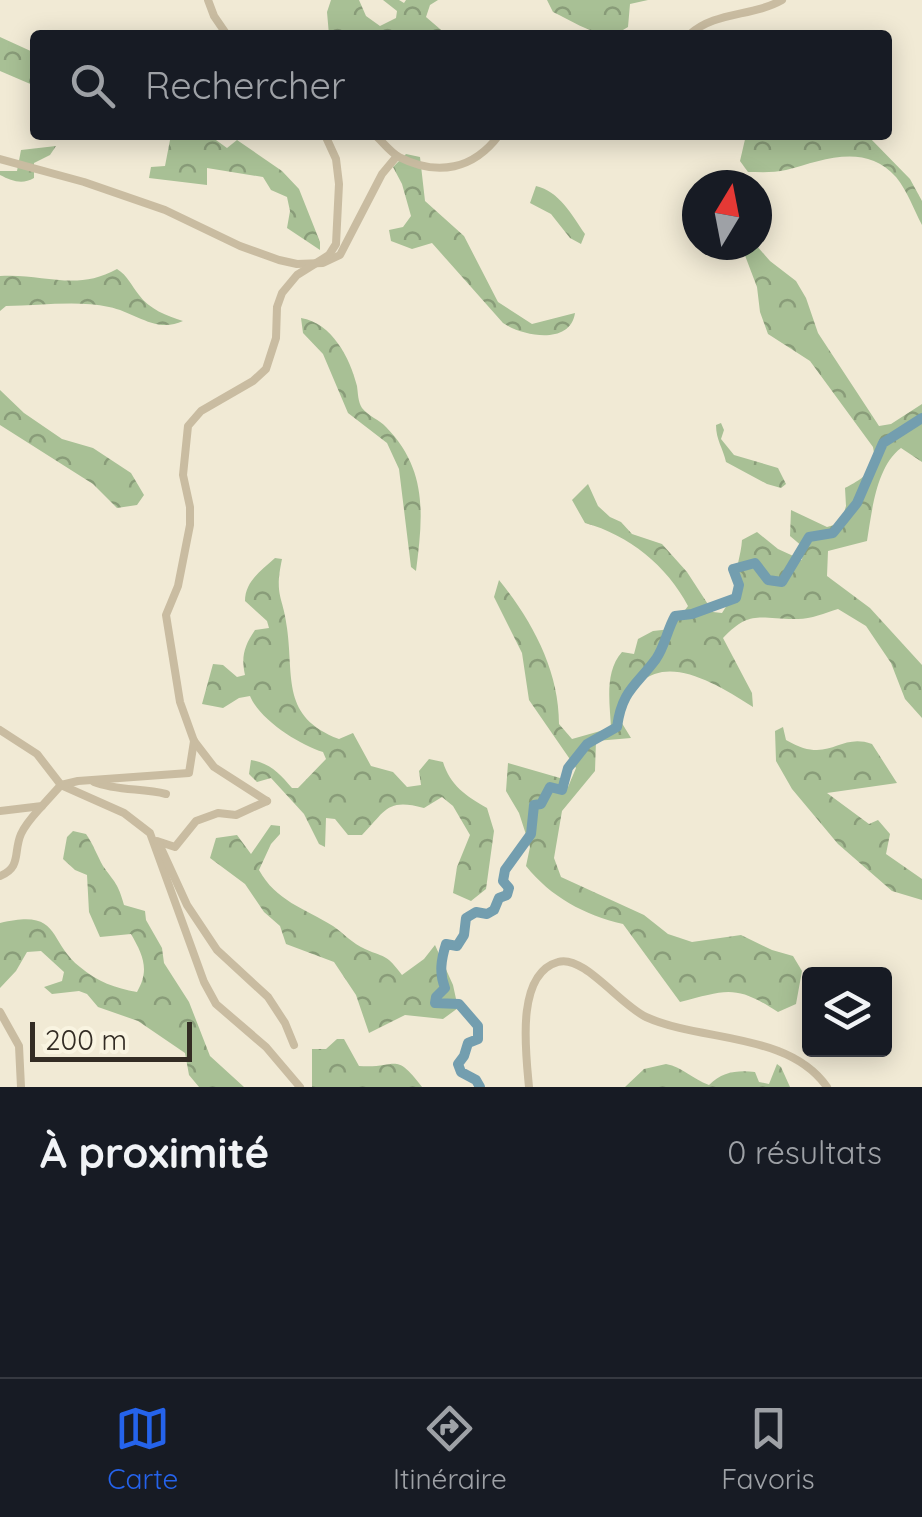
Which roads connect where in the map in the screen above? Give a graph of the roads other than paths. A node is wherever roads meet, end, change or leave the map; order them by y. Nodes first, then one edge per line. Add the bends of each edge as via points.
1 (208, 0) edge
2 (782, 0) edge
3 (222, 30) edge
4 (696, 30) edge
5 (327, 140) edge
6 (381, 140) edge
7 (495, 140) edge
8 (397, 156) junction
9 (0, 159) edge
10 (315, 263) junction
11 (0, 730) edge
12 (194, 740) junction
13 (90, 780) junction
14 (61, 785) junction
15 (166, 794) dead end
16 (42, 806) junction
17 (0, 811) edge
18 (156, 840) junction
19 (0, 876) edge
20 (0, 1012) edge
21 (294, 1045) dead end
22 (21, 1087) edge
23 (300, 1087) edge
24 (529, 1087) edge
25 (826, 1087) edge

1 - 3 street
2 - 4 street via 709,20
5 - 10 street via 338,172 339,230 333,251
6 - 8 street
7 - 8 street via 464,166
8 - 10 street via 340,255
9 - 10 street via 165,210 271,257
10 - 12 street via 282,294 266,368 188,426 183,475 190,525 166,615 180,702
11 - 14 street via 37,754
12 - 13 street via 188,773
12 - 18 street via 214,767 267,801 236,815 196,821 175,848
13 - 14 street
13 - 15 street
14 - 16 street
14 - 18 street via 139,822
16 - 17 street
16 - 19 street via 19,838 18,862
18 - 21 street via 216,950 268,997
18 - 23 street via 216,1004
20 - 22 street via 19,1046
24 - 25 street via 528,1000 546,968 573,961 642,1015 794,1056

